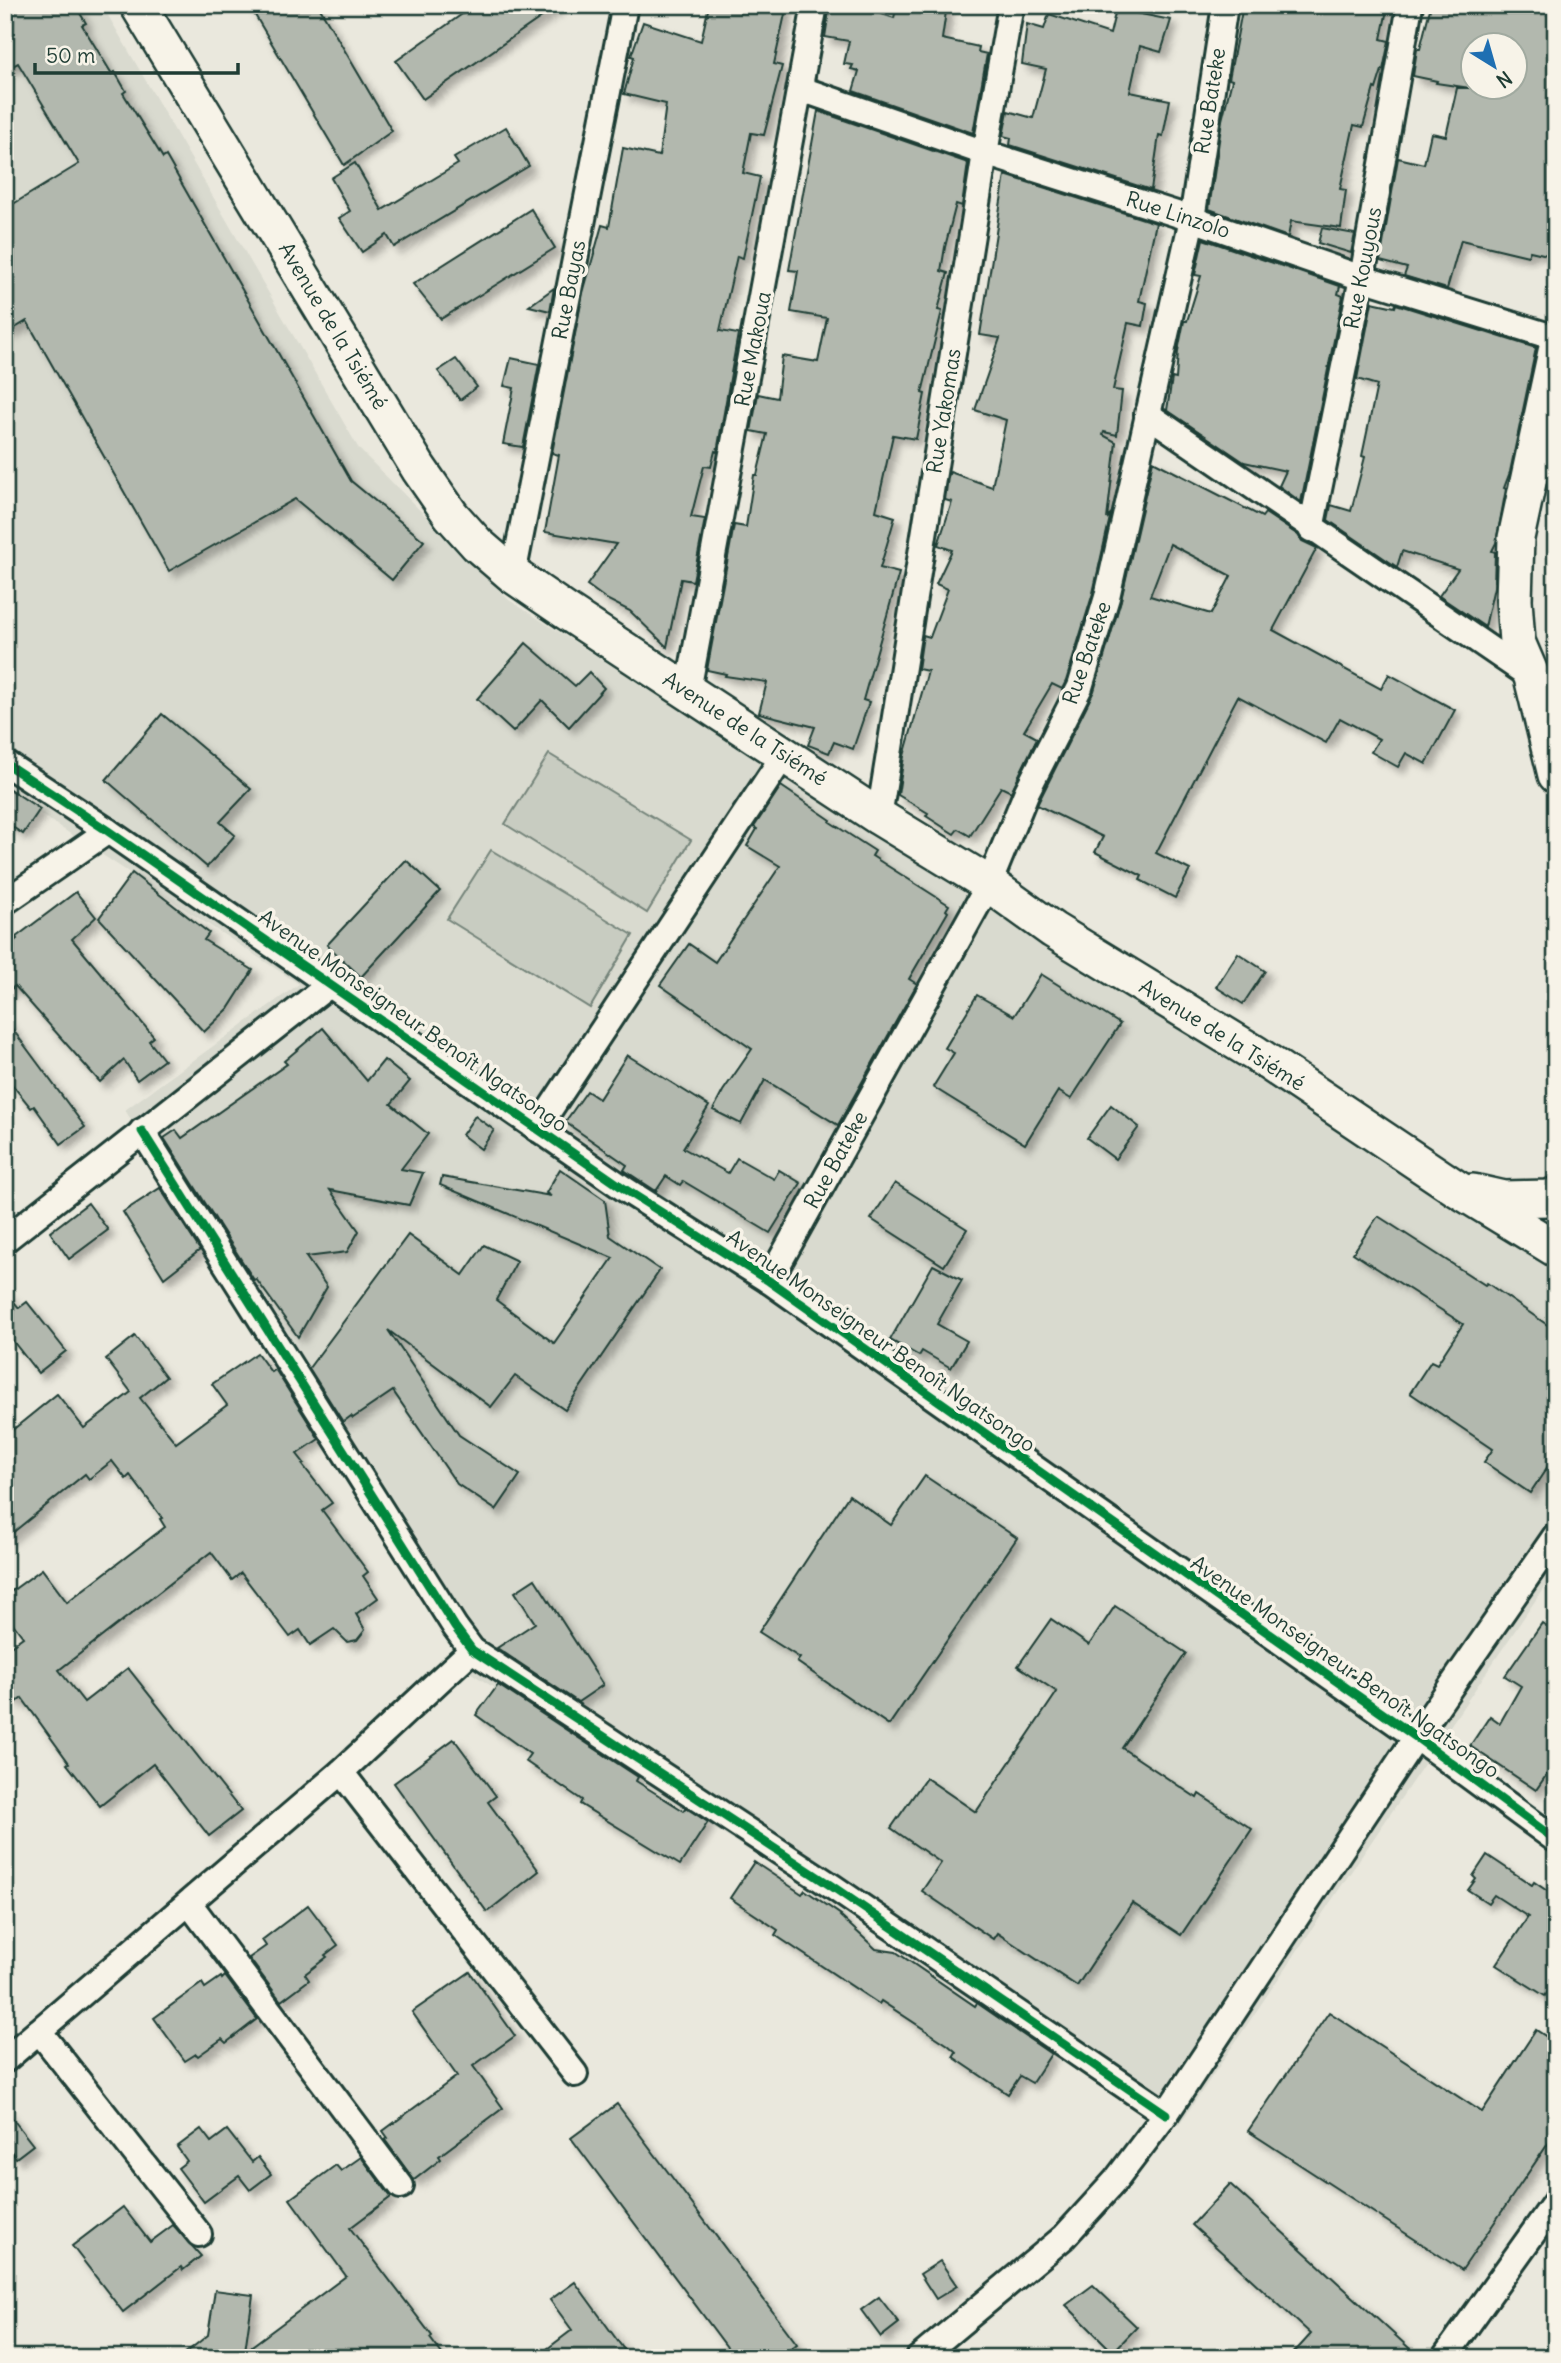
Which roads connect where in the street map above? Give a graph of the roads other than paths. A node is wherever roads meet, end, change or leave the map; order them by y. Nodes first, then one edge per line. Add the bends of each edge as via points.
1 (138, 5) edge
2 (625, 5) edge
3 (815, 5) edge
4 (1011, 5) edge
5 (1225, 5) edge
6 (1410, 5) edge
7 (801, 89) junction
8 (985, 153) junction
9 (1192, 219) junction
10 (1363, 278) junction
11 (1556, 338) edge
12 (1556, 352) edge
13 (1147, 414) junction
14 (1311, 529) junction
15 (513, 575) junction
16 (1544, 686) edge
17 (688, 691) junction
18 (784, 755) junction
19 (5, 763) edge
20 (1556, 775) edge
21 (879, 817) junction
22 (108, 831) junction
23 (989, 884) junction
24 (5, 902) edge
25 (329, 985) junction
26 (537, 1129) junction
27 (142, 1131) junction
28 (1456, 1188) junction
29 (1556, 1195) edge
30 (5, 1240) edge
31 (1556, 1249) edge
32 (769, 1281) junction
33 (1556, 1535) edge
34 (472, 1650) junction
35 (1416, 1737) junction
36 (341, 1772) junction
37 (1556, 1840) edge
38 (189, 1903) junction
39 (39, 2031) junction
40 (5, 2060) edge
41 (575, 2074) dead end
42 (1166, 2114) junction
43 (401, 2186) dead end
44 (1556, 2202) edge
45 (200, 2234) dead end
46 (919, 2358) edge
47 (1444, 2358) edge

1 - 15 main road, Avenue de la Tsiémé via 418,469 477,544
2 - 15 street, Rue Bayas
3 - 7 street, Rue Makoua
4 - 8 street, Rue Yakomas
5 - 9 street, Rue Bateke
6 - 10 street, Rue Kouyous
7 - 8 street, Rue Linzolo
7 - 17 street, Rue Makoua
8 - 9 street, Rue Linzolo
8 - 21 street, Rue Yakomas
9 - 10 street, Rue Linzolo
9 - 13 street, Rue Bateke
10 - 11 street, Rue Linzolo
10 - 14 street, Rue Kouyous
12 - 16 main road via 1516,538 1517,642
13 - 14 street
13 - 23 street, Rue Bateke via 1107,597 1080,687 1027,791
14 - 16 street
15 - 17 main road, Avenue de la Tsiémé
16 - 20 main road
17 - 18 main road, Avenue de la Tsiémé
18 - 21 main road, Avenue de la Tsiémé
18 - 26 street
19 - 22 street, Avenue Monseigneur Benoît Ngatsongo
21 - 23 main road, Avenue de la Tsiémé
22 - 24 street
22 - 25 street, Avenue Monseigneur Benoît Ngatsongo
23 - 28 main road, Avenue de la Tsiémé via 1053,930 1256,1054
23 - 32 street, Rue Bateke
25 - 26 street, Avenue Monseigneur Benoît Ngatsongo
25 - 27 street
26 - 32 street, Avenue Monseigneur Benoît Ngatsongo
27 - 30 street
27 - 34 street
28 - 29 main road via 1504,1199
28 - 31 main road, Avenue de la Tsiémé
32 - 35 street, Avenue Monseigneur Benoît Ngatsongo
33 - 35 street
34 - 36 street
34 - 42 street via 833,1887
35 - 37 street, Avenue Monseigneur Benoît Ngatsongo
35 - 42 street
36 - 38 street
36 - 41 street
38 - 39 street
38 - 43 street
39 - 40 street
39 - 45 street
42 - 46 street via 1116,2180 1064,2237
44 - 47 street

